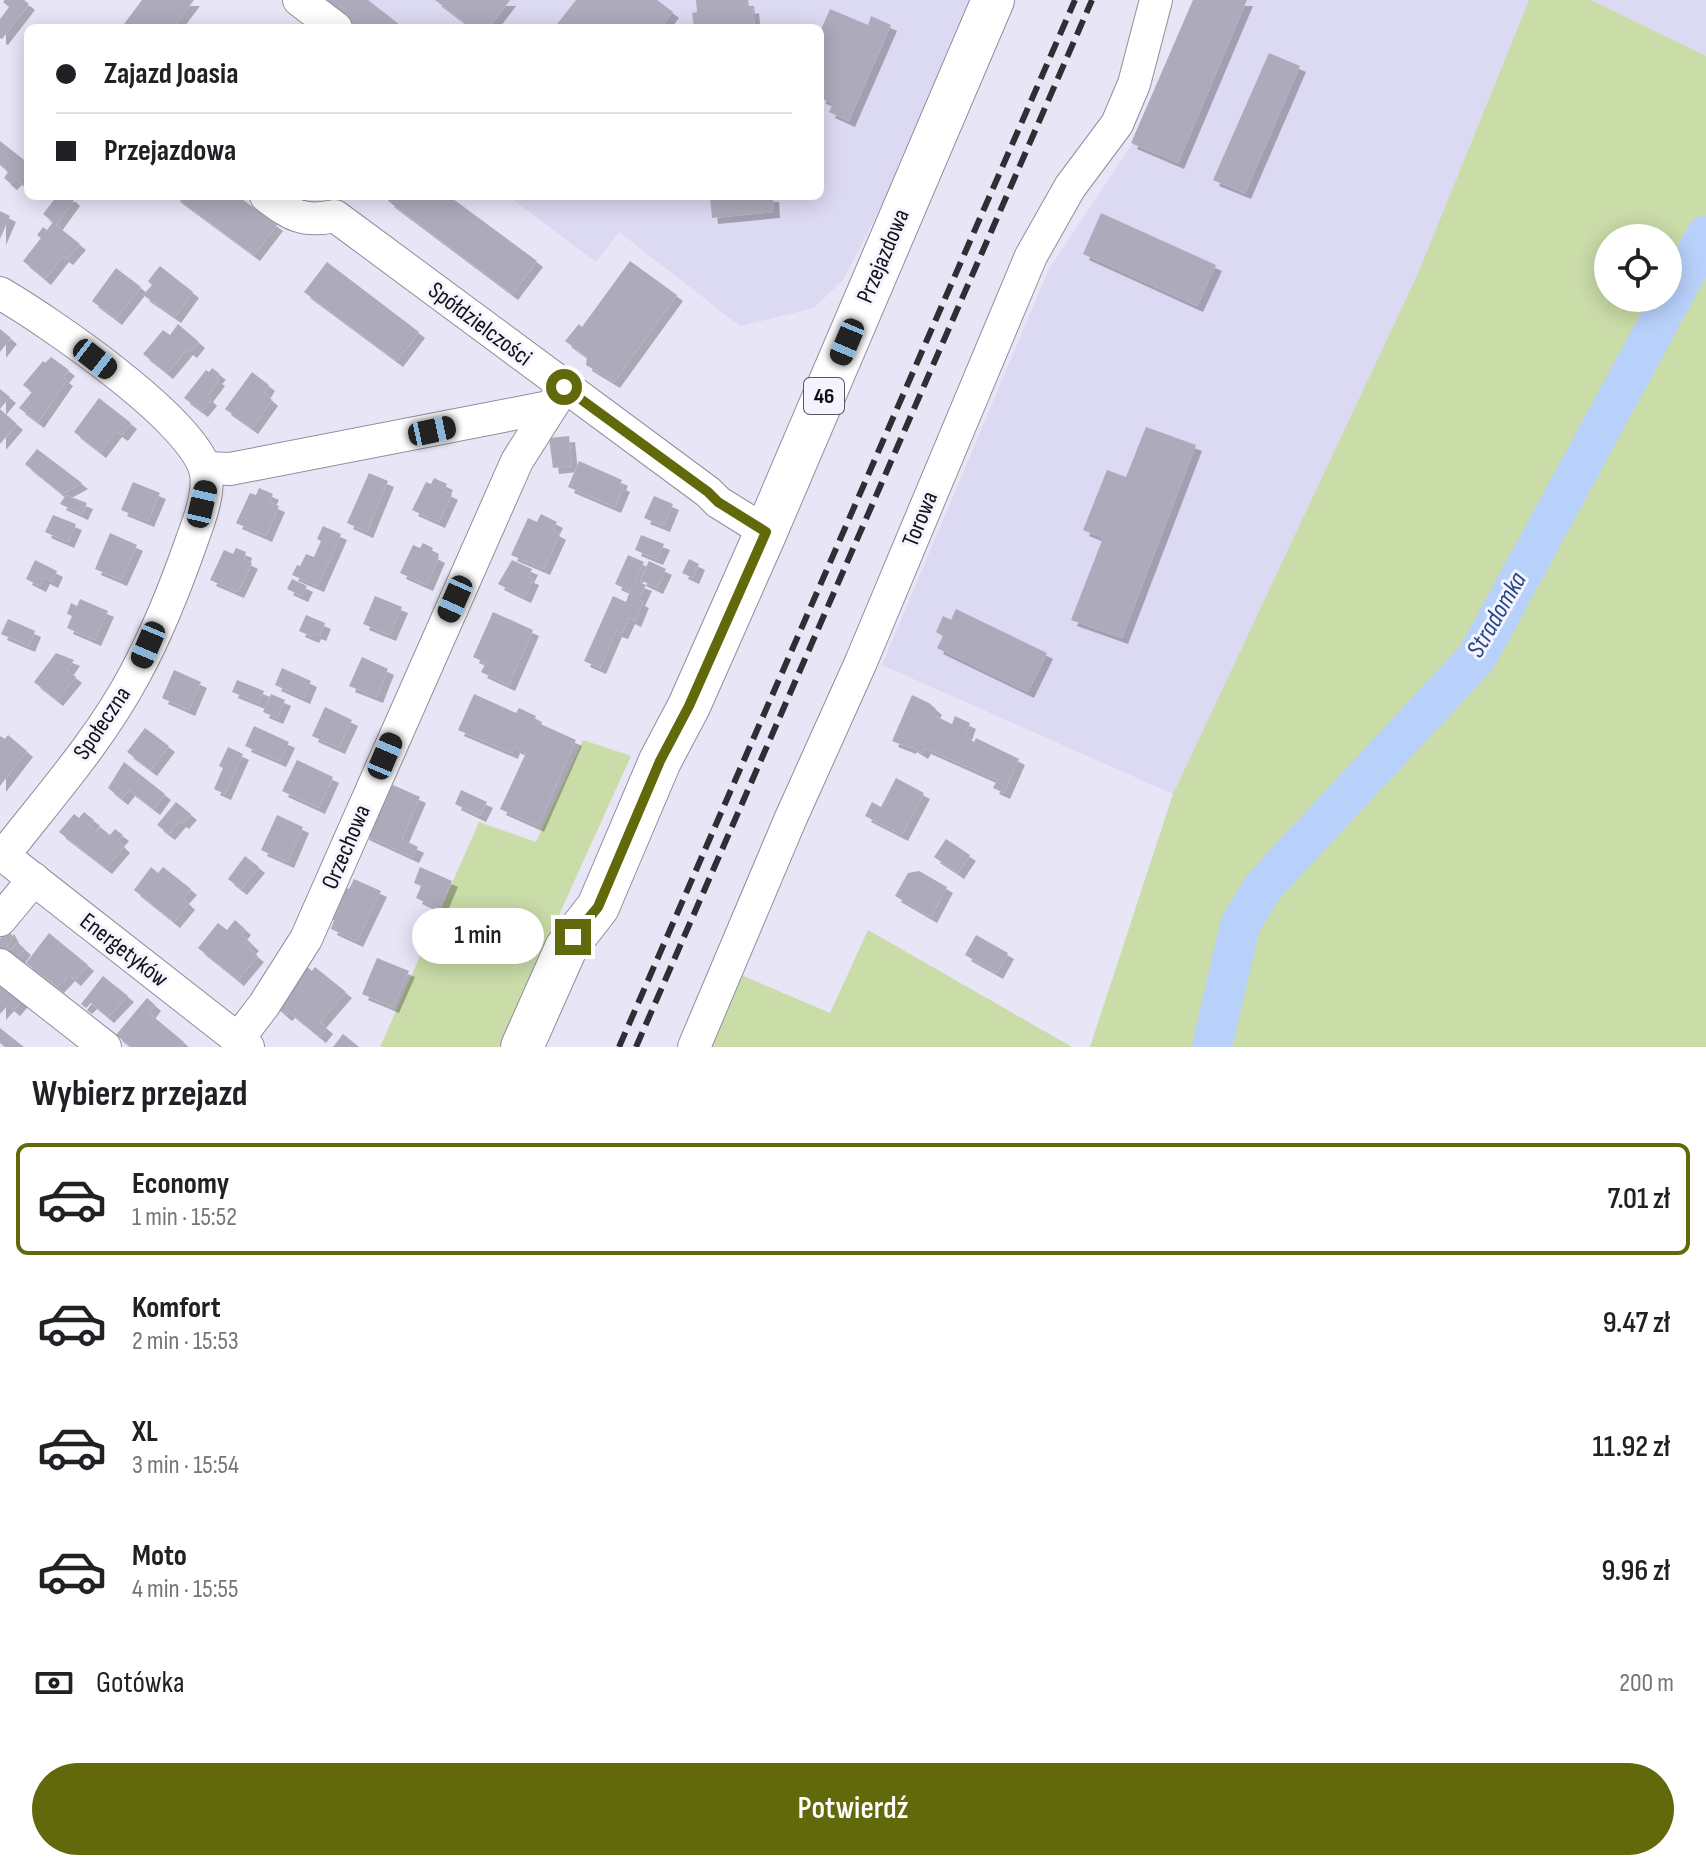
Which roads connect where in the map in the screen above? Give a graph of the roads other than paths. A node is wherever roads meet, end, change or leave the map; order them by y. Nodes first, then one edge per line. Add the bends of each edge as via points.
1 (299, 0) edge
2 (993, 0) edge
3 (1156, 0) edge
4 (331, 24) edge
5 (272, 200) edge
6 (338, 206) edge
7 (0, 293) edge
8 (557, 397) junction
9 (205, 468) junction
10 (766, 532) junction
11 (2, 854) edge
12 (34, 879) junction
13 (598, 907) junction
14 (0, 920) edge
15 (0, 965) edge
16 (243, 1043) edge
17 (105, 1047) edge
18 (522, 1047) edge
19 (549, 1047) edge
20 (694, 1047) edge

1 - 4 street
2 - 10 main road, Przejazdowa / 46
3 - 20 street, Torowa via 1134,84 1117,124 1070,187 1031,256
5 - 6 street, Spółdzielczości via 299,218 316,220
6 - 8 street, Spółdzielczości
7 - 9 street via 41,317 165,414
8 - 9 street via 230,469
8 - 10 street, Spółdzielczości
8 - 16 street, Orzechowa via 511,475 306,939
9 - 11 street, Społeczna via 198,524 135,673 81,756
10 - 13 main road, Przejazdowa / 46
11 - 12 street, Energetyków
12 - 14 street
12 - 16 street, Energetyków
13 - 18 main road, Przejazdowa / 46 via 566,948
13 - 19 main road, Przejazdowa / 46 via 592,948
15 - 17 street

